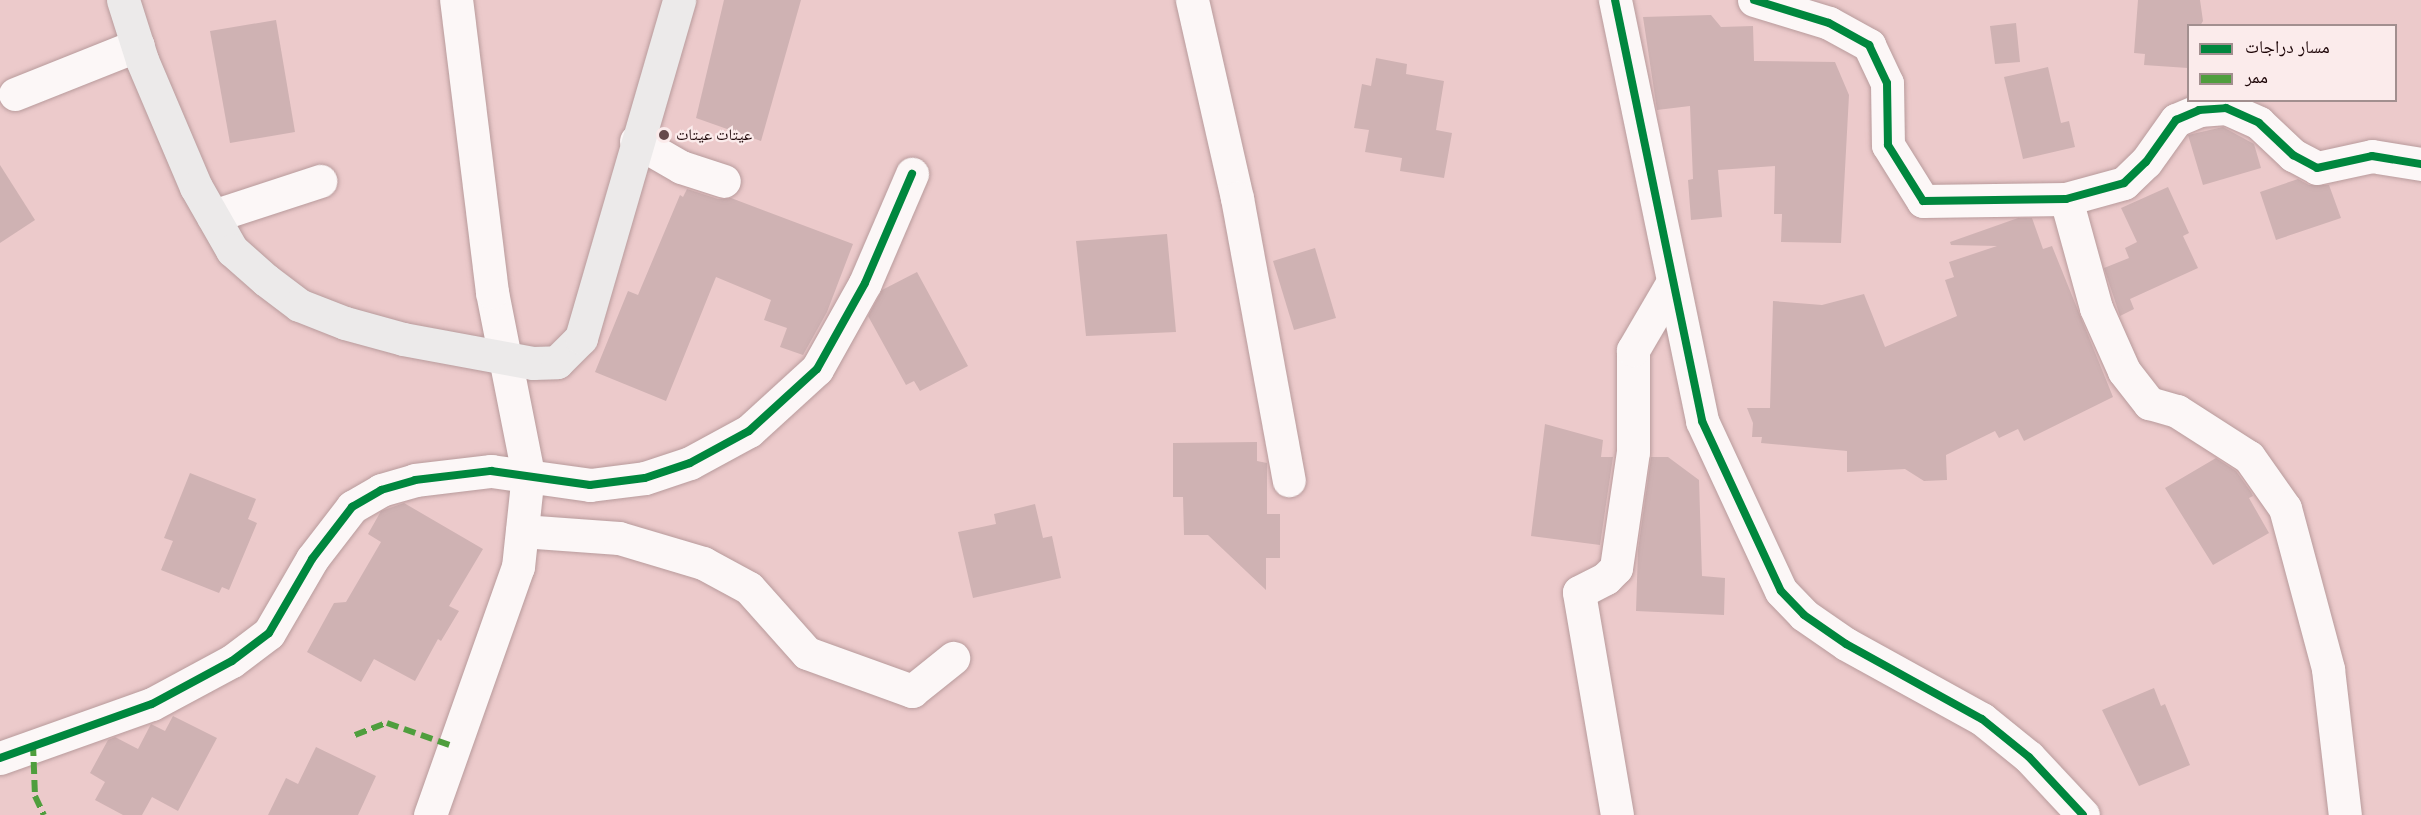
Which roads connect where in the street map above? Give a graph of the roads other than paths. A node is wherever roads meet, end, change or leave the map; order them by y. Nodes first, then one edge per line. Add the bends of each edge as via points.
1 (123, 0) edge
2 (456, 0) edge
3 (679, 0) edge
4 (1192, 0) edge
5 (1615, 0) edge
6 (1754, 0) edge
7 (138, 45) junction
8 (15, 94) dead end
9 (636, 141) junction
10 (2421, 164) edge
11 (912, 174) dead end
12 (320, 181) dead end
13 (724, 181) dead end
14 (2066, 199) junction
15 (213, 216) junction
16 (1671, 285) junction
17 (502, 357) junction
18 (528, 474) junction
19 (1289, 480) dead end
20 (522, 531) junction
21 (953, 658) dead end
22 (0, 758) edge
23 (430, 815) edge
24 (1617, 815) edge
25 (2084, 815) edge
26 (2345, 815) edge

1 - 7 main road
2 - 17 street
3 - 9 main road
4 - 19 street via 1237,198
5 - 16 street
6 - 14 street via 1829,23 1869,45 1887,83 1888,145 1923,201
7 - 8 street
7 - 15 main road via 196,187
9 - 13 street via 681,167
9 - 17 main road via 581,338 557,362 533,363
10 - 14 street via 2372,156 2317,168 2293,155 2259,123 2226,108 2199,110 2176,120 2146,162 2124,183
11 - 18 street via 865,283 817,369 749,431 690,463 645,478 590,485
12 - 15 street
14 - 26 street via 2096,308 2124,371 2149,403 2177,411 2249,457 2285,508 2328,669
15 - 17 main road via 232,250 299,305 403,339
16 - 24 street via 1634,350 1632,452 1616,568 1579,592
16 - 25 street via 1702,421 1781,591 1804,615 1846,644 1982,719 2029,757
17 - 18 street
18 - 20 street
18 - 22 street via 491,471 415,480 381,490 352,507 312,559 269,633 232,661 152,704
20 - 21 street via 619,538 703,563 749,588 807,653 912,691
20 - 23 street via 518,567

